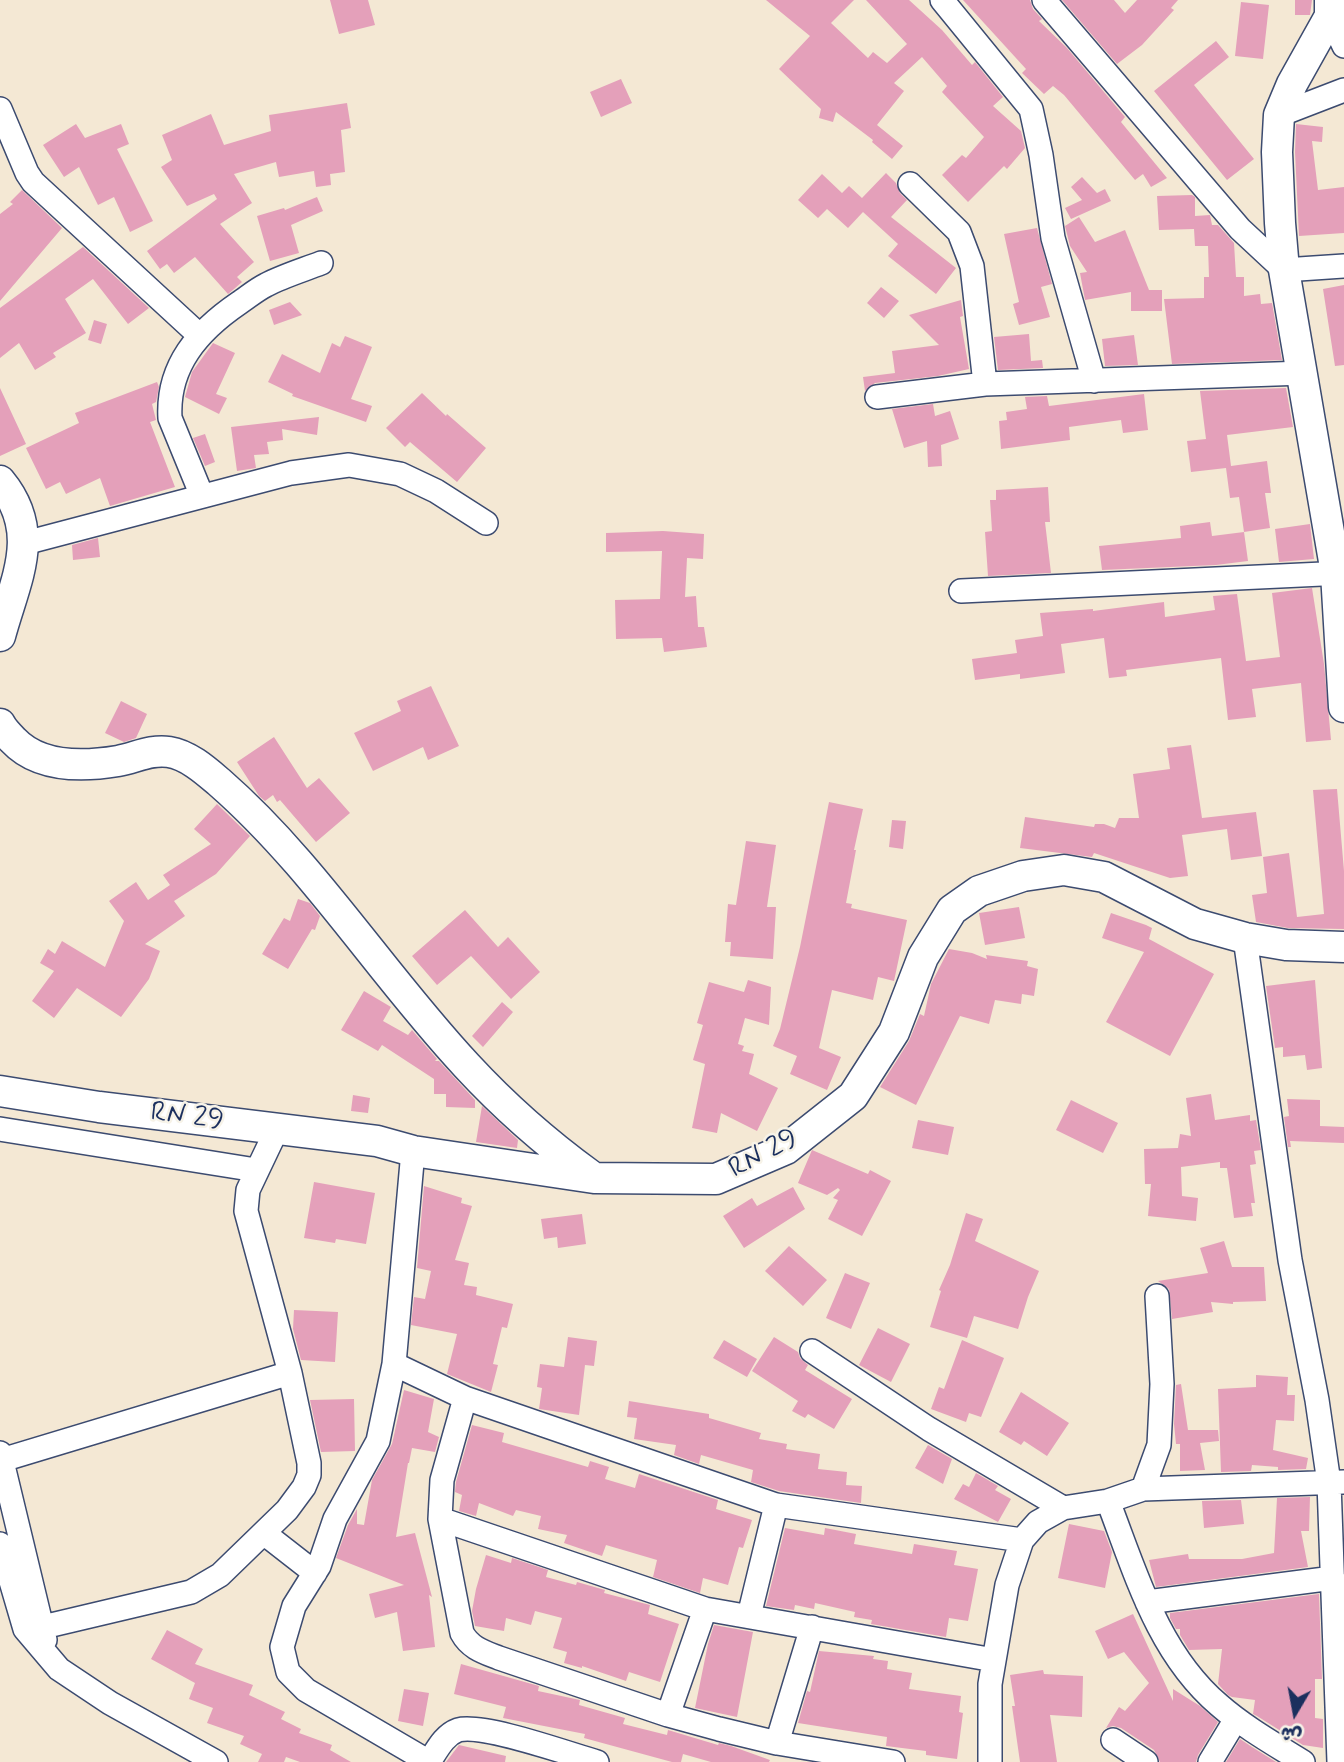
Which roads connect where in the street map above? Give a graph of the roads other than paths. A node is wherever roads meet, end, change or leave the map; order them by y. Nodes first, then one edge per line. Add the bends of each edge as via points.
1 (1045, 0) edge
2 (946, 2) edge
3 (1330, 8) edge
4 (1344, 46) edge
5 (1344, 90) edge
6 (0, 108) edge
7 (1279, 115) junction
8 (910, 184) dead end
9 (321, 263) dead end
10 (1344, 266) edge
11 (1284, 270) junction
12 (199, 335) junction
13 (1304, 373) junction
14 (1094, 381) junction
15 (985, 384) junction
16 (877, 397) dead end
17 (0, 481) edge
18 (202, 496) junction
19 (486, 523) dead end
20 (24, 543) junction
21 (1340, 573) edge
22 (961, 591) dead end
23 (0, 636) edge
24 (1344, 707) edge
25 (0, 723) edge
26 (1245, 938) junction
27 (1344, 947) edge
28 (0, 1091) edge
29 (0, 1129) edge
30 (277, 1129) junction
31 (412, 1151) junction
32 (256, 1170) junction
33 (594, 1178) junction
34 (1157, 1296) dead end
35 (812, 1351) dead end
36 (394, 1364) junction
37 (290, 1373) junction
38 (465, 1398) junction
39 (1, 1457) edge
40 (1336, 1482) edge
41 (1143, 1489) junction
42 (1108, 1501) junction
43 (776, 1505) junction
44 (1063, 1508) junction
45 (440, 1519) junction
46 (265, 1534) junction
47 (1022, 1540) junction
48 (0, 1544) edge
49 (315, 1573) junction
50 (1333, 1578) junction
51 (1338, 1601) edge
52 (1147, 1602) junction
53 (705, 1609) junction
54 (750, 1616) junction
55 (812, 1627) junction
56 (34, 1628) junction
57 (994, 1660) junction
58 (668, 1715) junction
59 (1236, 1719) junction
60 (1113, 1740) dead end
61 (777, 1743) junction
62 (216, 1762) edge
63 (429, 1762) edge
64 (597, 1762) edge
65 (893, 1762) edge
66 (990, 1762) edge
67 (1146, 1762) edge
68 (1210, 1762) edge
69 (1303, 1762) edge
70 (1339, 1762) edge

1 - 11 street via 1240,229
2 - 14 street via 1031,109 1052,238
3 - 4 street
3 - 7 main road
5 - 7 street
6 - 12 street via 33,182
7 - 11 main road
8 - 15 street via 959,232 972,265
9 - 12 street via 265,285
10 - 11 street
11 - 13 main road
12 - 18 street via 184,356 169,406
13 - 14 street
13 - 21 main road
14 - 15 street
15 - 16 street
17 - 20 main road via 12,495
18 - 19 street via 290,473 349,465 400,474
18 - 20 street
20 - 23 main road
21 - 22 street
21 - 24 main road
25 - 33 main road via 18,746 39,759 76,765 171,752 210,774 296,860 467,1066 556,1150
26 - 27 main road, RN 29 / RN 29
26 - 33 main road, RN 29 / RN 29 via 1195,924 1104,877 1064,870 1023,876 979,891 952,910 930,945 894,1032 853,1096 786,1149 716,1179
26 - 40 street via 1290,1260
28 - 30 main road, RN 29 / RN 29
29 - 32 street
30 - 31 main road, RN 29 / RN 29 via 377,1141
30 - 32 street
31 - 33 main road, RN 29 / RN 29
31 - 36 street
32 - 37 street via 246,1211
34 - 41 street via 1162,1384 1159,1445
35 - 44 street via 929,1429
36 - 38 street
36 - 49 street via 378,1441 335,1519
37 - 39 street
37 - 46 street via 309,1475 288,1510
38 - 43 street
38 - 45 street via 442,1480
39 - 56 street
40 - 41 street
40 - 50 street
41 - 42 street
42 - 44 street
42 - 52 street
43 - 47 street
43 - 54 street
44 - 47 street via 1038,1522
45 - 53 street
45 - 58 street via 466,1642 499,1658
46 - 49 street
46 - 56 street via 220,1575 191,1592
47 - 57 street via 1007,1585
48 - 56 street
49 - 63 street via 294,1606 282,1647 288,1672 306,1690
50 - 51 street
50 - 52 street
51 - 70 street
52 - 59 street via 1160,1632 1188,1674
53 - 54 street
53 - 58 street
54 - 55 street
55 - 57 street
55 - 61 street
56 - 62 street via 59,1669 75,1681
57 - 66 street
58 - 61 street
59 - 68 street
59 - 69 street
60 - 67 street
61 - 65 street
63 - 64 street via 446,1736 473,1729

